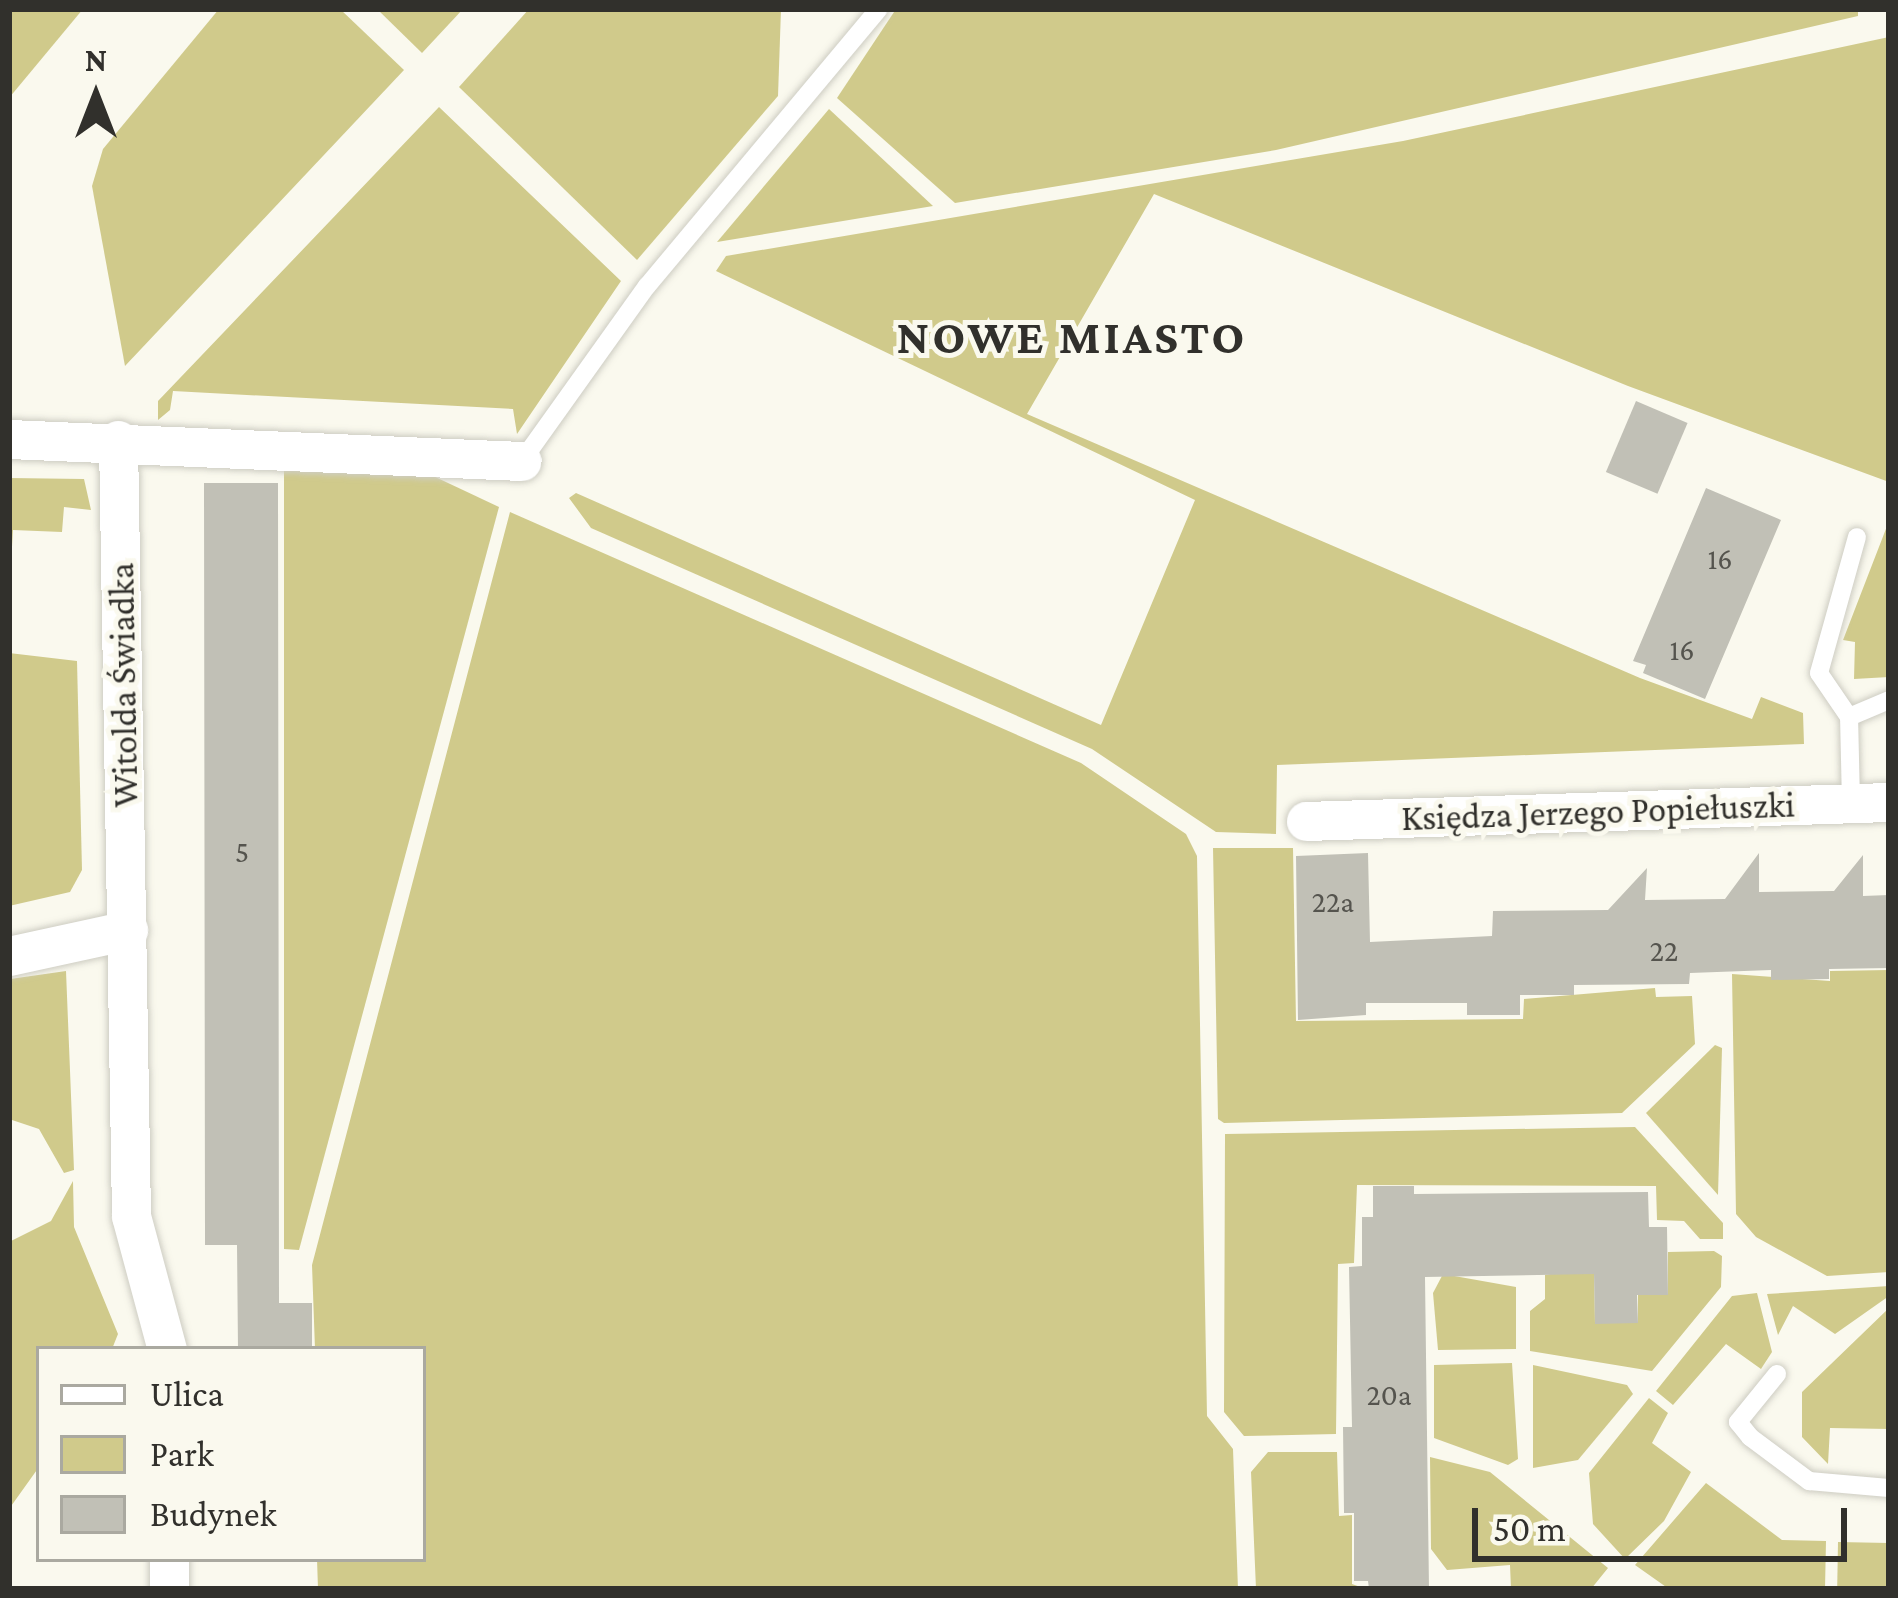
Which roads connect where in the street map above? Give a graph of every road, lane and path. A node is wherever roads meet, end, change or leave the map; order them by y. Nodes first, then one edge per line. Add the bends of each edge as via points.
1 (879, 9) edge
2 (9, 440) edge
3 (118, 440) junction
4 (522, 460) joint
5 (1857, 537) dead end
6 (1889, 700) edge
7 (1850, 718) junction
8 (1870, 802) edge
9 (1306, 821) dead end
10 (128, 930) junction
11 (9, 956) edge
12 (166, 1346) edge
13 (1777, 1374) dead end
14 (1889, 1488) edge

1 - 4 lane via 647,286
2 - 3 street
3 - 4 street
3 - 10 street, Witolda Świadka
5 - 7 lane via 1819,673
6 - 7 lane
7 - 8 lane
8 - 9 street, Księdza Jerzego Popiełuszki
10 - 11 street
10 - 12 street, Witolda Świadka via 131,1216
13 - 14 lane via 1738,1422 1750,1436 1810,1481

